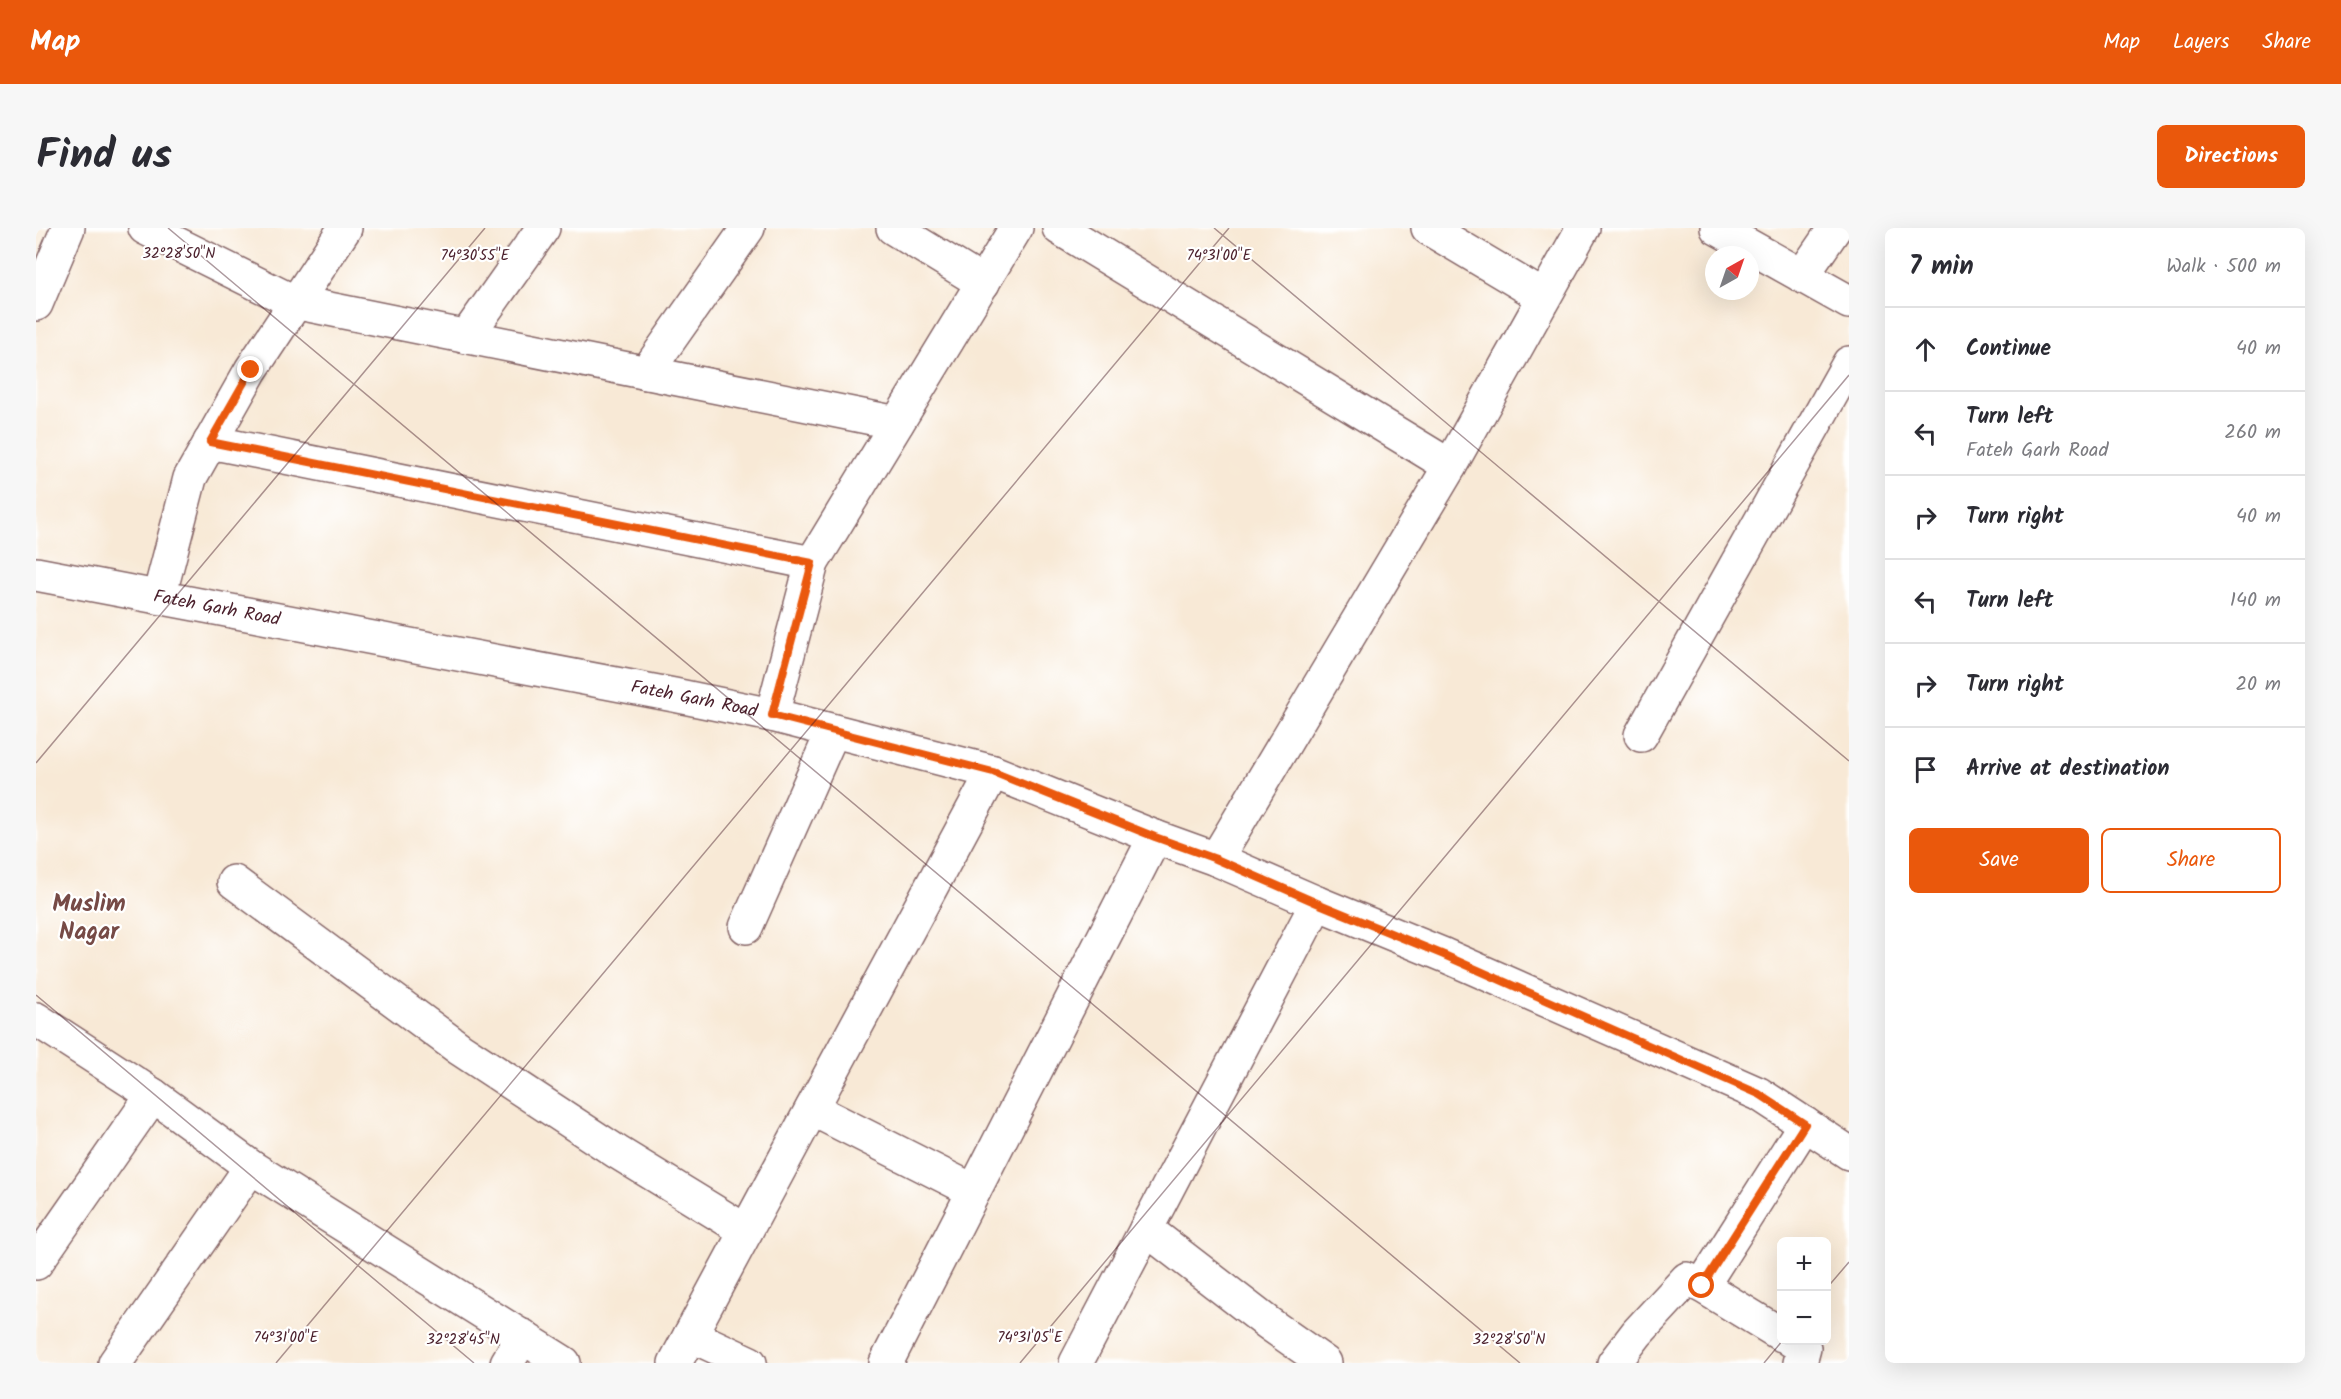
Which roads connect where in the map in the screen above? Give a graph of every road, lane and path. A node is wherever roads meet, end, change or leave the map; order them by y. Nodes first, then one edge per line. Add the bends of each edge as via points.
1 (68, 228) edge
2 (145, 228) edge
3 (345, 228) edge
4 (543, 228) edge
5 (748, 228) edge
6 (893, 228) edge
7 (1016, 228) edge
8 (1059, 228) edge
9 (1428, 228) edge
10 (1582, 228) edge
11 (1717, 228) edge
12 (1835, 228) edge
13 (1802, 276) junction
14 (983, 283) junction
15 (1544, 297) junction
16 (294, 302) junction
17 (1849, 302) edge
18 (36, 304) edge
19 (466, 337) junction
20 (1849, 363) edge
21 (646, 373) junction
22 (897, 423) junction
23 (210, 442) junction
24 (1450, 466) junction
25 (812, 563) junction
26 (36, 574) edge
27 (159, 597) junction
28 (772, 715) junction
29 (833, 731) junction
30 (1641, 735) dead end
31 (993, 772) junction
32 (1155, 837) junction
33 (1216, 859) junction
34 (234, 882) dead end
35 (1317, 903) junction
36 (746, 927) dead end
37 (36, 1019) edge
38 (153, 1095) junction
39 (812, 1109) junction
40 (1805, 1124) junction
41 (1849, 1153) edge
42 (251, 1167) junction
43 (974, 1191) junction
44 (1146, 1229) junction
45 (746, 1231) junction
46 (36, 1263) edge
47 (1702, 1286) junction
48 (1777, 1332) edge
49 (1798, 1345) edge
50 (515, 1349) edge
51 (683, 1349) edge
52 (115, 1363) edge
53 (564, 1363) edge
54 (750, 1363) edge
55 (885, 1363) edge
56 (1076, 1363) edge
57 (1325, 1363) edge
58 (1614, 1363) edge
59 (1800, 1363) edge

1 - 18 street
2 - 16 street
3 - 16 street
4 - 19 street
5 - 21 street
6 - 14 street
7 - 14 street
8 - 24 street
9 - 15 street
10 - 15 street
11 - 13 street
12 - 13 street
13 - 17 street
14 - 22 street
15 - 24 street
16 - 19 street
16 - 23 street
19 - 21 street
20 - 30 street
21 - 22 street
22 - 25 street
23 - 25 street
23 - 27 street via 190,478
24 - 33 street
25 - 28 street
26 - 27 street, Fateh Garh Road
27 - 28 street, Fateh Garh Road
28 - 29 street, Fateh Garh Road
29 - 31 street, Fateh Garh Road
29 - 36 street
31 - 32 street, Fateh Garh Road
31 - 39 street
32 - 33 street, Fateh Garh Road
32 - 43 street
33 - 35 street, Fateh Garh Road
34 - 45 street via 460,1048
35 - 40 street, Fateh Garh Road via 1759,1094
35 - 44 street
37 - 38 street
38 - 42 street
38 - 46 street
39 - 43 street
39 - 45 street
40 - 41 street, Fateh Garh Road
40 - 47 street
42 - 50 street
42 - 52 street
43 - 55 street
44 - 56 street
44 - 57 street
45 - 51 street
47 - 48 street
47 - 58 street via 1687,1279
49 - 59 street via 1804,1348
50 - 53 street
51 - 54 street

